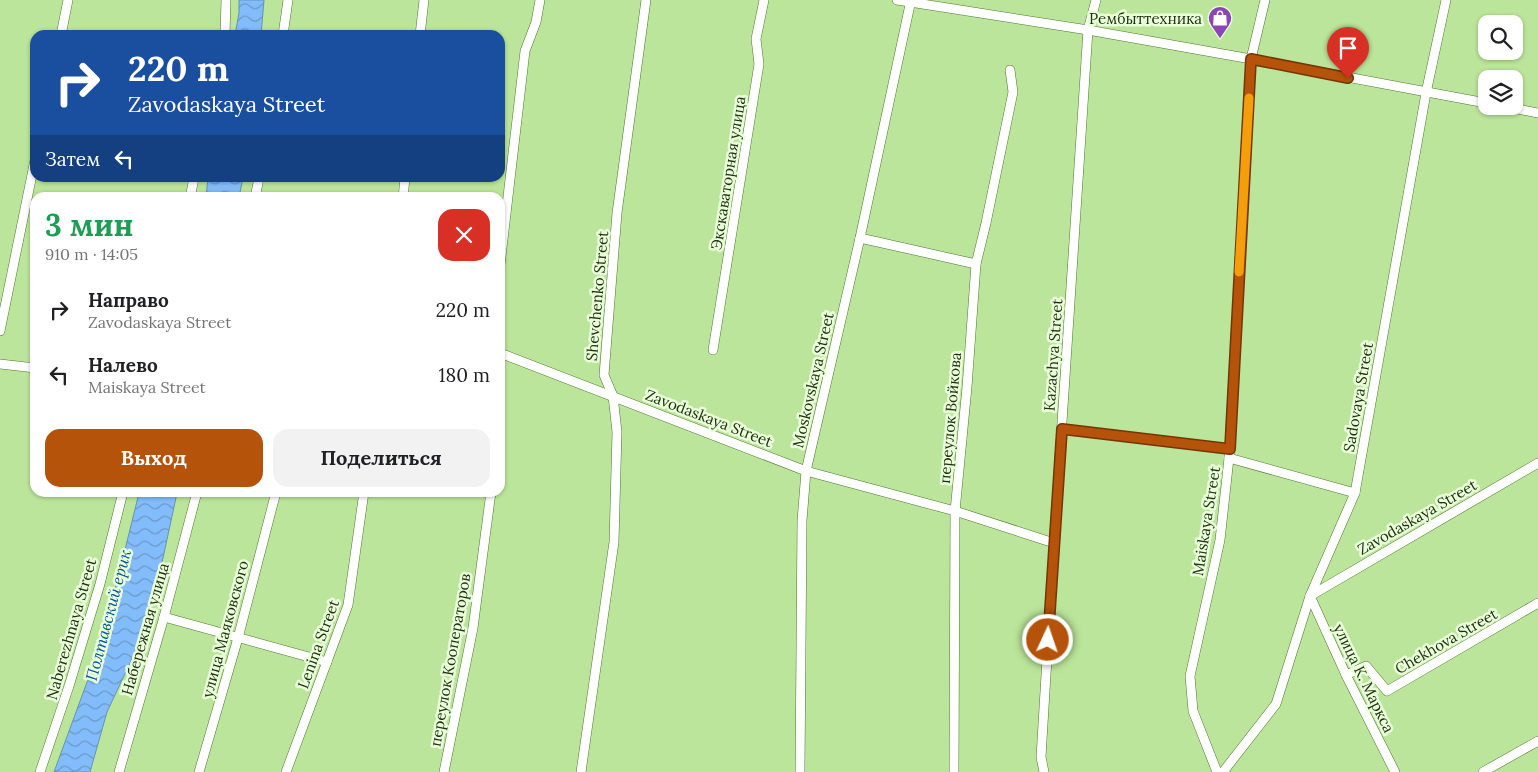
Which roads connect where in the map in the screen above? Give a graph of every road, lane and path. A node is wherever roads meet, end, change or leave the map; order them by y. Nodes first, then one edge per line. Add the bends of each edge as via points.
1 (68, 0) edge
2 (226, 0) edge
3 (288, 0) edge
4 (424, 0) edge
5 (540, 0) edge
6 (646, 0) edge
7 (764, 0) edge
8 (897, 0) edge
9 (1096, 0) edge
10 (1265, 0) edge
11 (1446, 0) edge
12 (911, 1) edge
13 (62, 30) edge
14 (225, 30) edge
15 (284, 30) edge
16 (421, 30) edge
17 (1088, 30) junction
18 (1251, 59) junction
19 (1010, 70) dead end
20 (1426, 93) junction
21 (1478, 103) edge
22 (1523, 110) edge
23 (1538, 113) edge
24 (30, 182) edge
25 (505, 222) edge
26 (860, 238) junction
27 (976, 264) junction
28 (0, 331) edge
29 (713, 350) dead end
30 (505, 355) edge
31 (0, 364) edge
32 (30, 367) edge
33 (613, 396) junction
34 (1062, 429) junction
35 (1229, 453) junction
36 (1538, 462) edge
37 (806, 471) junction
38 (1355, 493) junction
39 (122, 497) edge
40 (196, 497) edge
41 (275, 497) edge
42 (363, 497) edge
43 (490, 497) edge
44 (955, 511) junction
45 (1054, 543) junction
46 (1310, 596) junction
47 (1538, 603) edge
48 (164, 616) junction
49 (238, 638) junction
50 (327, 662) junction
51 (1346, 675) junction
52 (1538, 741) edge
53 (40, 772) edge
54 (118, 772) edge
55 (199, 772) edge
56 (286, 772) edge
57 (444, 772) edge
58 (581, 772) edge
59 (800, 772) edge
60 (954, 772) edge
61 (1044, 772) edge
62 (1218, 772) edge
63 (1223, 772) edge
64 (1395, 772) edge
65 (1482, 772) edge

1 - 13 street
2 - 14 street
3 - 15 street
4 - 16 street
5 - 25 street via 525,51
6 - 33 street, Shevchenko Street via 617,213 604,375
7 - 29 street, Экскаваторная улица via 756,39 759,64
8 - 12 street
9 - 17 street, Kazachya Street
10 - 18 street, Maiskaya Street
11 - 20 street, Sadovaya Street
12 - 17 street
12 - 26 street, Moskovskaya Street
17 - 18 street
17 - 34 street, Kazachya Street
18 - 20 street
18 - 35 street, Maiskaya Street
19 - 27 street, переулок Войкова via 1014,92
20 - 21 street
20 - 38 street, Sadovaya Street
22 - 23 street
24 - 28 street
26 - 27 street
26 - 37 street, Moskovskaya Street
27 - 44 street, переулок Войкова
30 - 33 street, Zavodaskaya Street
31 - 32 street
33 - 37 street, Zavodaskaya Street
33 - 58 street, Shevchenko Street via 617,432 614,542
34 - 35 street
34 - 45 street, Kazachya Street
35 - 38 street
35 - 62 street, Maiskaya Street via 1220,540 1190,676 1193,712
36 - 46 street, Zavodaskaya Street
37 - 44 street, Zavodaskaya Street
37 - 59 street, Moskovskaya Street via 802,521
38 - 46 street, Sadovaya Street
39 - 53 street, Naberezhnaya Street via 100,584
40 - 48 street, Набережная улица
41 - 49 street, улица Маяковского
42 - 50 street, Lenina Street via 348,605
43 - 57 street, переулок Кооператоров via 473,628
44 - 45 street, Zavodaskaya Street
44 - 60 street, переулок Войкова
45 - 61 street, Kazachya Street via 1041,757
46 - 51 street, улица К. Маркса
46 - 63 street, Sadovaya Street via 1276,704
47 - 51 street, Chekhova Street via 1388,690 1366,666
48 - 49 street
48 - 54 street, Набережная улица
49 - 50 street
49 - 55 street, улица Маяковского
50 - 56 street, Lenina Street
51 - 64 street, улица К. Маркса
52 - 65 street

